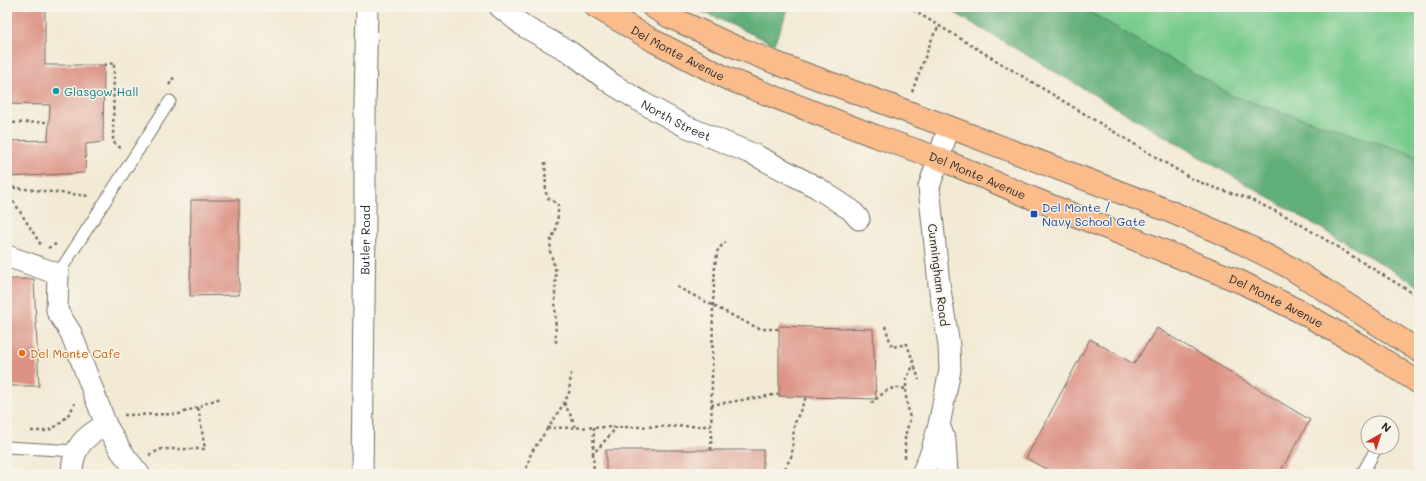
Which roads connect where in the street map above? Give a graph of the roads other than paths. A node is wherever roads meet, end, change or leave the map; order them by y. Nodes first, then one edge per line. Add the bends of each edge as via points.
1 (368, 7) edge
2 (500, 7) edge
3 (596, 7) edge
4 (653, 7) edge
5 (170, 102) dead end
6 (949, 127) junction
7 (938, 158) junction
8 (859, 219) dead end
9 (7, 256) edge
10 (58, 274) junction
11 (1419, 351) edge
12 (1419, 383) edge
13 (113, 420) junction
14 (939, 425) junction
15 (7, 447) edge
16 (75, 451) junction
17 (1373, 455) edge
18 (142, 466) edge
19 (72, 474) edge
20 (362, 474) edge
21 (922, 474) edge
22 (948, 474) edge
23 (1362, 474) edge

1 - 20 street, Butler Road
2 - 8 street, North Street via 525,27 570,52 612,84 645,104 685,126 755,155 816,187 851,210
3 - 7 main road, Del Monte Avenue via 654,41 726,78
4 - 6 main road via 730,45
5 - 10 lane
6 - 7 street, Cunningham Road
6 - 11 main road via 1169,211 1232,238 1289,267
7 - 12 main road, Del Monte Avenue via 1241,282 1370,351
7 - 14 street, Cunningham Road via 928,187 950,370
9 - 10 street
10 - 13 street via 56,311 71,333
13 - 16 street via 83,440
13 - 18 street via 121,451
14 - 21 street, Cunningham Road
14 - 22 street, Cunningham Road via 945,442
15 - 16 lane
16 - 19 street
17 - 23 lane

